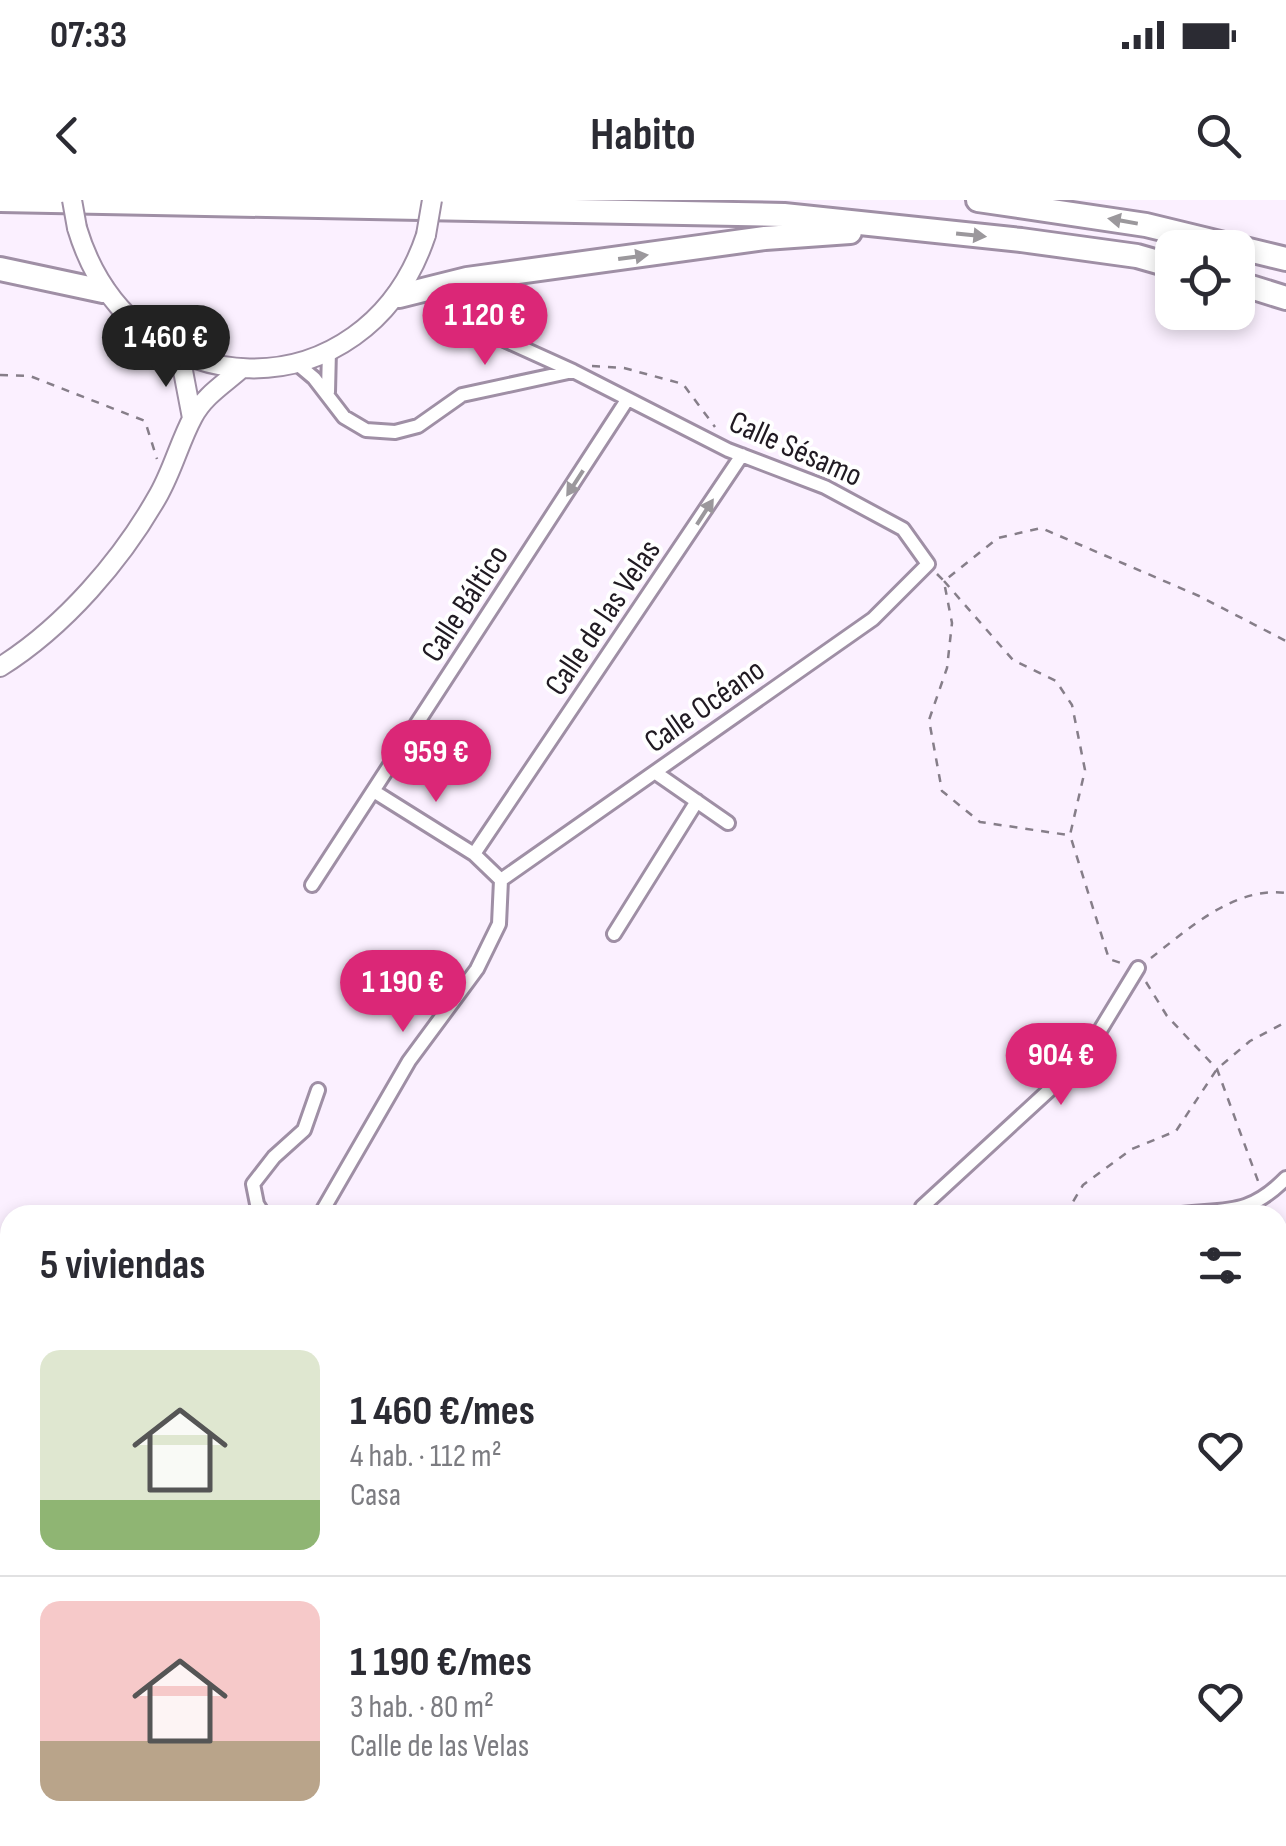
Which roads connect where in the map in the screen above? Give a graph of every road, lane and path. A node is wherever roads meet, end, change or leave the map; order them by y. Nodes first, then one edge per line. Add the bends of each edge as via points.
1 (0, 200) edge
2 (72, 200) edge
3 (432, 200) edge
4 (978, 200) edge
5 (1022, 202) edge
6 (909, 228) junction
7 (1286, 259) edge
8 (1155, 261) edge
9 (0, 268) edge
10 (1255, 288) edge
11 (103, 292) junction
12 (399, 296) junction
13 (1286, 298) edge
14 (489, 333) dead end
15 (328, 350) junction
16 (180, 354) junction
17 (294, 362) junction
18 (241, 369) junction
19 (573, 372) junction
20 (0, 374) edge
21 (328, 394) junction
22 (627, 400) junction
23 (192, 418) junction
24 (728, 450) junction
25 (742, 456) junction
26 (164, 484) junction
27 (928, 564) junction
28 (944, 581) junction
29 (1286, 641) edge
30 (0, 668) edge
31 (656, 772) junction
32 (375, 792) junction
33 (697, 800) junction
34 (728, 822) dead end
35 (1070, 836) junction
36 (474, 854) junction
37 (501, 880) junction
38 (312, 885) dead end
39 (1286, 893) edge
40 (614, 934) dead end
41 (1138, 968) junction
42 (1286, 1022) edge
43 (1218, 1068) junction
44 (318, 1090) dead end
45 (1286, 1178) edge
46 (1264, 1200) junction
47 (257, 1205) edge
48 (326, 1205) edge
49 (924, 1205) edge
50 (1071, 1205) edge
51 (1253, 1205) edge

1 - 6 highway via 784,214
2 - 11 main road, bridge via 87,263
3 - 12 main road, bridge via 426,236
4 - 5 highway
7 -> 5 highway
6 -> 8 highway
12 -> 6 highway via 467,279 766,238
9 - 11 highway
10 - 13 highway
11 - 16 main road via 157,343
12 - 15 main road
14 - 19 street, Calle Sésamo
15 - 17 main road
15 - 21 street
16 - 18 main road
16 - 23 main road
17 - 18 main road
17 - 21 street
18 - 23 main road
19 - 21 street via 462,395 418,426 395,432 366,430 344,418
19 - 22 street, Calle Sésamo
19 - 24 path via 596,364 683,384
20 - 26 path via 30,376 145,422
22 - 24 street, Calle Sésamo
22 -> 32 street, Calle Báltico
23 - 26 main road
24 - 25 street, Calle Sésamo
25 - 27 street, Calle Sésamo via 904,529
36 -> 25 street, Calle de las Velas
26 - 30 main road via 112,564 57,623
27 - 28 path
27 - 31 street, Calle Océano via 873,619
28 - 29 path via 998,538 1041,528
28 - 35 path via 1013,660 1056,680 1072,705 1085,770
28 - 35 path via 952,623 948,668 929,720 942,791 980,822
31 - 33 street
31 - 37 street, Calle Océano
32 - 36 street
32 - 38 street, Calle Báltico
33 - 34 street
33 - 40 street
35 - 41 path via 1109,959
36 - 37 street
37 - 48 street via 499,924 477,969 409,1062
39 - 41 path via 1214,910
41 - 43 path via 1168,1016
41 - 49 street via 1082,1060
42 - 43 path
43 - 46 path
43 - 50 path via 1176,1131 1132,1150 1083,1186
44 - 47 street via 304,1130 253,1184
45 - 46 street
46 - 51 street

